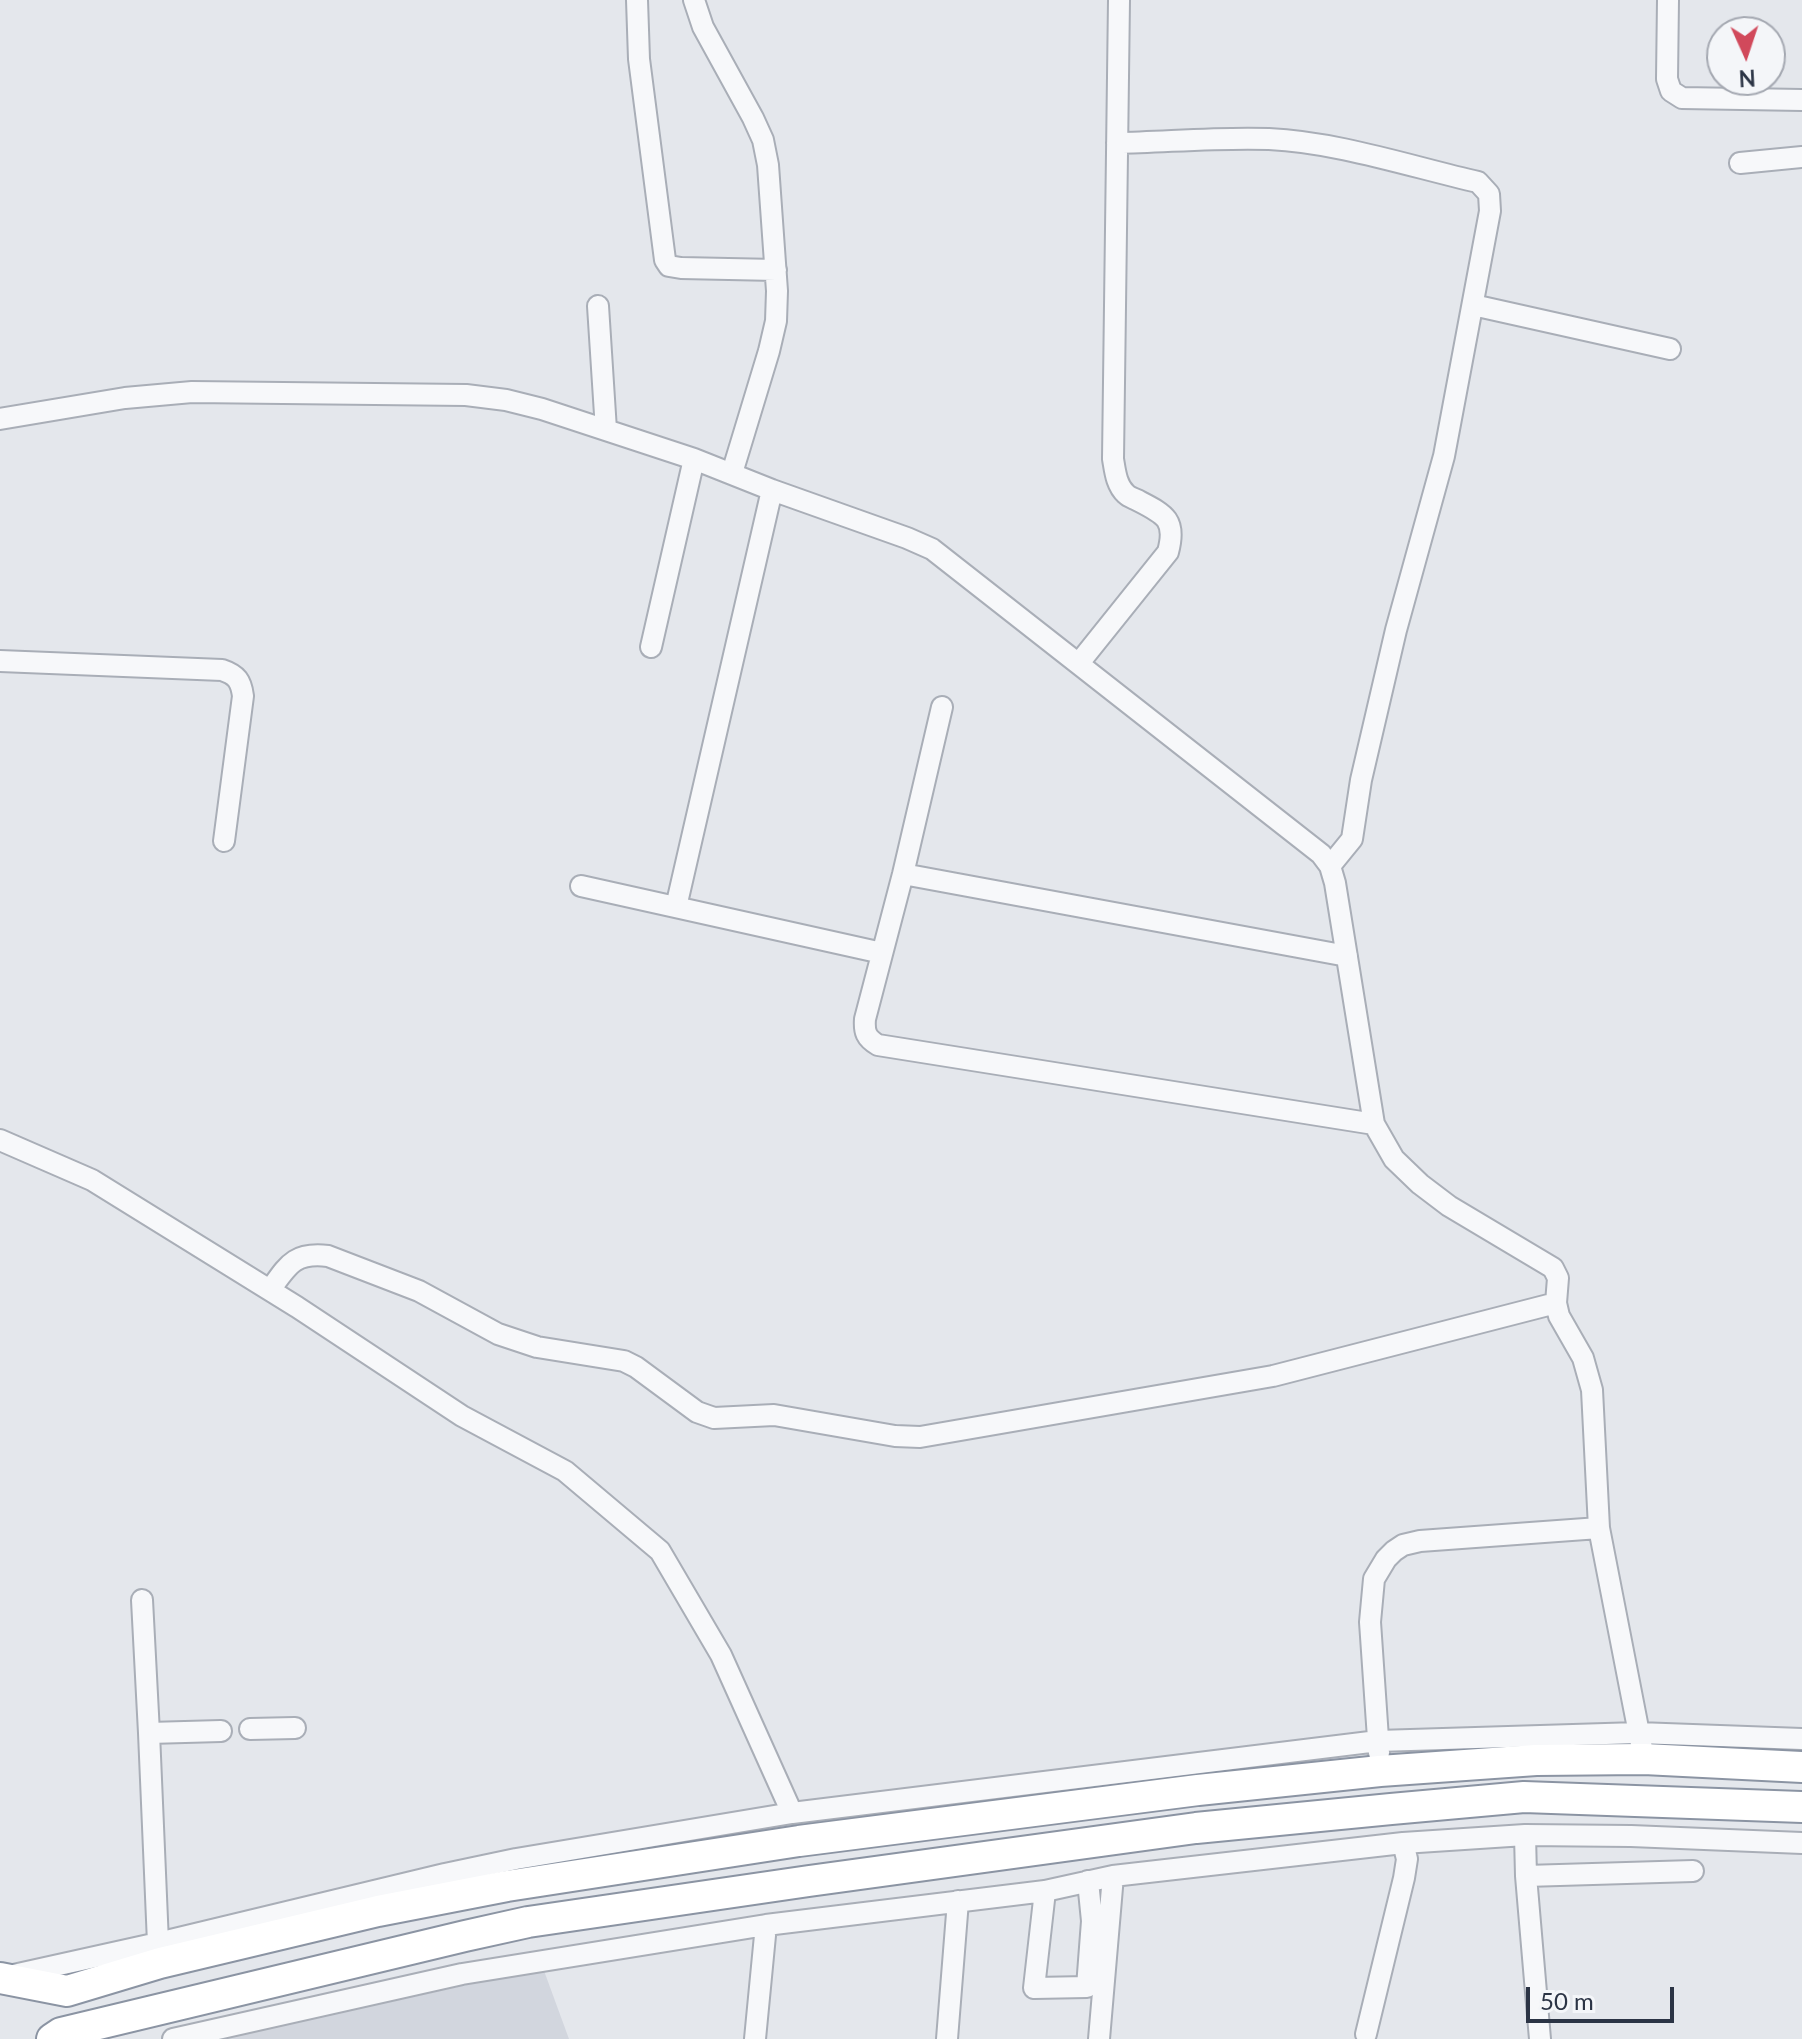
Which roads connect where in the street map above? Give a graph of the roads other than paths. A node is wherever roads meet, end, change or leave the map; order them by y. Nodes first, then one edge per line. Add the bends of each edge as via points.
1 (637, 0) edge
2 (694, 0) edge
3 (1119, 0) edge
4 (1668, 0) edge
5 (1802, 100) edge
6 (1117, 143) junction
7 (1802, 157) edge
8 (1740, 163) dead end
9 (776, 270) junction
10 (1473, 305) junction
11 (598, 306) dead end
12 (1670, 349) dead end
13 (0, 419) edge
14 (606, 430) junction
15 (694, 459) junction
16 (732, 473) junction
17 (772, 490) junction
18 (651, 647) dead end
19 (0, 661) edge
20 (1079, 663) junction
21 (942, 707) dead end
22 (224, 841) dead end
23 (1330, 866) junction
24 (903, 874) junction
25 (581, 886) dead end
26 (676, 907) junction
27 (882, 953) junction
28 (1347, 956) junction
29 (1374, 1124) junction
30 (0, 1140) edge
31 (270, 1290) junction
32 (1556, 1303) junction
33 (1599, 1528) junction
34 (142, 1600) dead end
35 (295, 1728) dead end
36 (250, 1729) dead end
37 (221, 1731) dead end
38 (149, 1733) junction
39 (1802, 1739) edge
40 (1641, 1746) junction
41 (1379, 1756) junction
42 (1802, 1767) edge
43 (1802, 1807) edge
44 (792, 1813) junction
45 (1525, 1835) junction
46 (1403, 1843) junction
47 (1802, 1843) edge
48 (1693, 1871) dead end
49 (1113, 1876) junction
50 (1526, 1876) junction
51 (1088, 1881) junction
52 (1045, 1891) junction
53 (958, 1901) junction
54 (766, 1925) junction
55 (158, 1943) junction
56 (1, 1977) edge
57 (1366, 2034) dead end
58 (52, 2039) edge
59 (173, 2039) edge
60 (755, 2039) edge
61 (947, 2039) edge
62 (1099, 2039) edge
63 (1540, 2039) edge

1 - 9 street via 639,59 665,260 681,268
2 - 9 street via 763,140
3 - 6 street
4 - 5 street via 1671,91 1682,98
6 - 10 street via 1299,142 1478,182 1489,194 1490,211
6 - 20 street via 1113,459 1126,494 1162,513 1170,523 1171,538 1168,552
7 - 8 street
9 - 16 street via 776,321
10 - 12 street
10 - 23 street via 1444,456 1396,630 1352,839
11 - 14 street
13 - 14 street via 192,392 466,395 518,403
14 - 15 street
15 - 16 street
15 - 18 street
16 - 17 street
17 - 20 street via 932,549
17 - 26 street
19 - 22 street via 222,670 235,675 243,696
20 - 23 street
21 - 24 street
23 - 28 street
24 - 27 street
24 - 28 street
25 - 26 street
26 - 27 street
27 - 29 street via 864,1032 878,1045
28 - 29 street
29 - 32 street via 1394,1159 1420,1184 1553,1268 1558,1278
30 - 31 street via 92,1180
31 - 32 street via 288,1264 313,1254 328,1256 419,1291 498,1334 537,1347 624,1361 697,1412 714,1418 774,1415 920,1437 1273,1376
31 - 44 street via 462,1416 565,1471 660,1551 721,1655
32 - 33 street via 1592,1390
33 - 40 street
33 - 41 street via 1420,1541 1403,1545 1386,1559 1374,1579 1370,1622
34 - 38 street
35 - 36 street
37 - 38 street
38 - 55 street
39 - 40 street
40 - 41 highway via 1536,1760
40 - 42 highway
41 - 44 street
41 - 56 highway via 1182,1792 799,1841 507,1886 160,1963 67,1991
43 - 58 highway via 1524,1797 1180,1830 513,1925
44 - 55 street via 488,1865
45 - 46 street
45 - 47 street
45 - 50 street
46 - 49 street
46 - 57 street via 1404,1878
48 - 50 street
49 - 51 street
49 - 62 street
50 - 63 street
51 - 52 street
51 - 52 street via 1092,1921 1087,1987 1034,1988
52 - 53 street
53 - 54 street
53 - 61 street
54 - 59 street via 462,1974
54 - 60 street
55 - 56 street

